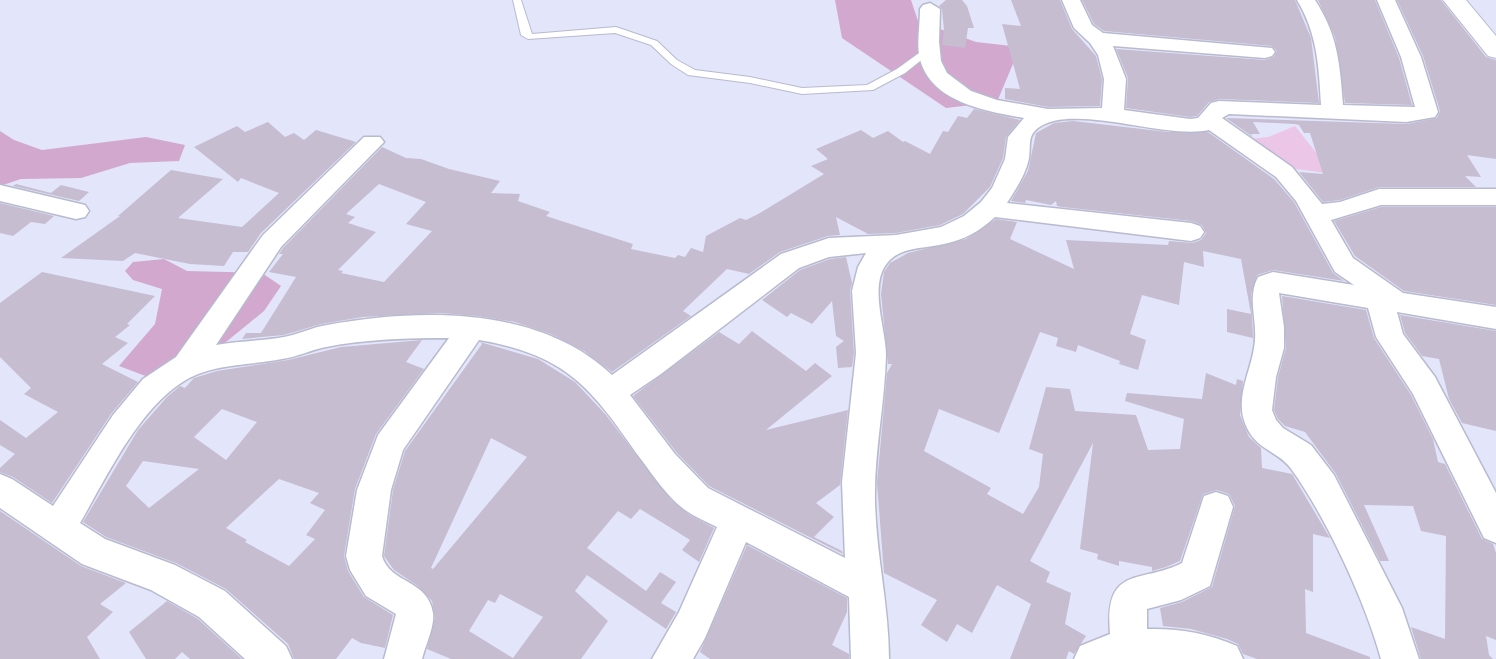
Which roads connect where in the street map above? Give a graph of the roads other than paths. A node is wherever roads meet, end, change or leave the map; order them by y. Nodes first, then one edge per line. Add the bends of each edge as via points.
1 (517, 0) edge
2 (1071, 0) edge
3 (1306, 0) edge
4 (1386, 0) edge
5 (1454, 0) edge
6 (930, 9) dead end
7 (1098, 39) junction
8 (1493, 45) edge
9 (929, 50) junction
10 (1265, 52) dead end
11 (1332, 111) junction
12 (1044, 115) junction
13 (1112, 117) junction
14 (1211, 121) junction
15 (372, 142) dead end
16 (0, 193) edge
17 (1496, 197) edge
18 (990, 208) junction
19 (76, 212) dead end
20 (1314, 213) junction
21 (1191, 232) dead end
22 (897, 244) junction
23 (1392, 302) junction
24 (1496, 318) edge
25 (473, 327) junction
26 (187, 365) junction
27 (609, 393) junction
28 (0, 489) edge
29 (1216, 507) dead end
30 (737, 522) junction
31 (1496, 526) edge
32 (58, 529) junction
33 (868, 588) junction
34 (1130, 649) junction
35 (273, 659) edge
36 (403, 659) edge
37 (671, 659) edge
38 (870, 659) edge
39 (1093, 659) edge
40 (1224, 659) edge
41 (1400, 659) edge

1 - 9 lane via 523,28 531,37 616,30 654,43 692,73 750,80 787,90 869,88
2 - 7 street via 1084,28
3 - 11 street via 1329,54
4 - 11 street via 1411,57 1428,110 1415,115
5 - 8 street
6 - 9 street
7 - 10 street
7 - 13 street via 1108,55 1114,79
9 - 12 street via 938,74 965,97
11 - 14 street via 1229,107 1220,108
12 - 13 street
12 - 18 street via 1033,120 1019,137 1016,161
13 - 14 street via 1190,126
14 - 20 street via 1284,172
15 - 26 street via 272,240
16 - 19 street
17 - 20 street via 1379,197 1342,210
18 - 21 street via 1058,220
18 - 22 street via 951,234
20 - 23 street via 1344,265
22 - 27 street via 832,245 807,252
22 - 33 street via 880,254 866,280 872,350 858,503
23 - 24 street
23 - 31 street via 1390,337 1424,386
23 - 41 street via 1268,284 1265,293 1269,348 1257,410 1262,426 1272,438 1300,455 1322,485 1389,621
25 - 26 street via 329,335 283,348 209,358
25 - 27 street via 503,331 568,356 593,372
25 - 36 street via 389,446 374,490 364,556 368,570 379,584 409,601 415,614
26 - 32 street via 152,390 113,442
27 - 30 street via 677,483 696,499
28 - 32 street
29 - 34 street via 1197,574 1186,581 1148,588 1134,594 1129,602 1126,625
30 - 33 street
30 - 37 street via 692,625
32 - 35 street via 94,552 184,587 212,604
33 - 38 street via 872,622
34 - 39 street
34 - 40 street via 1196,650

